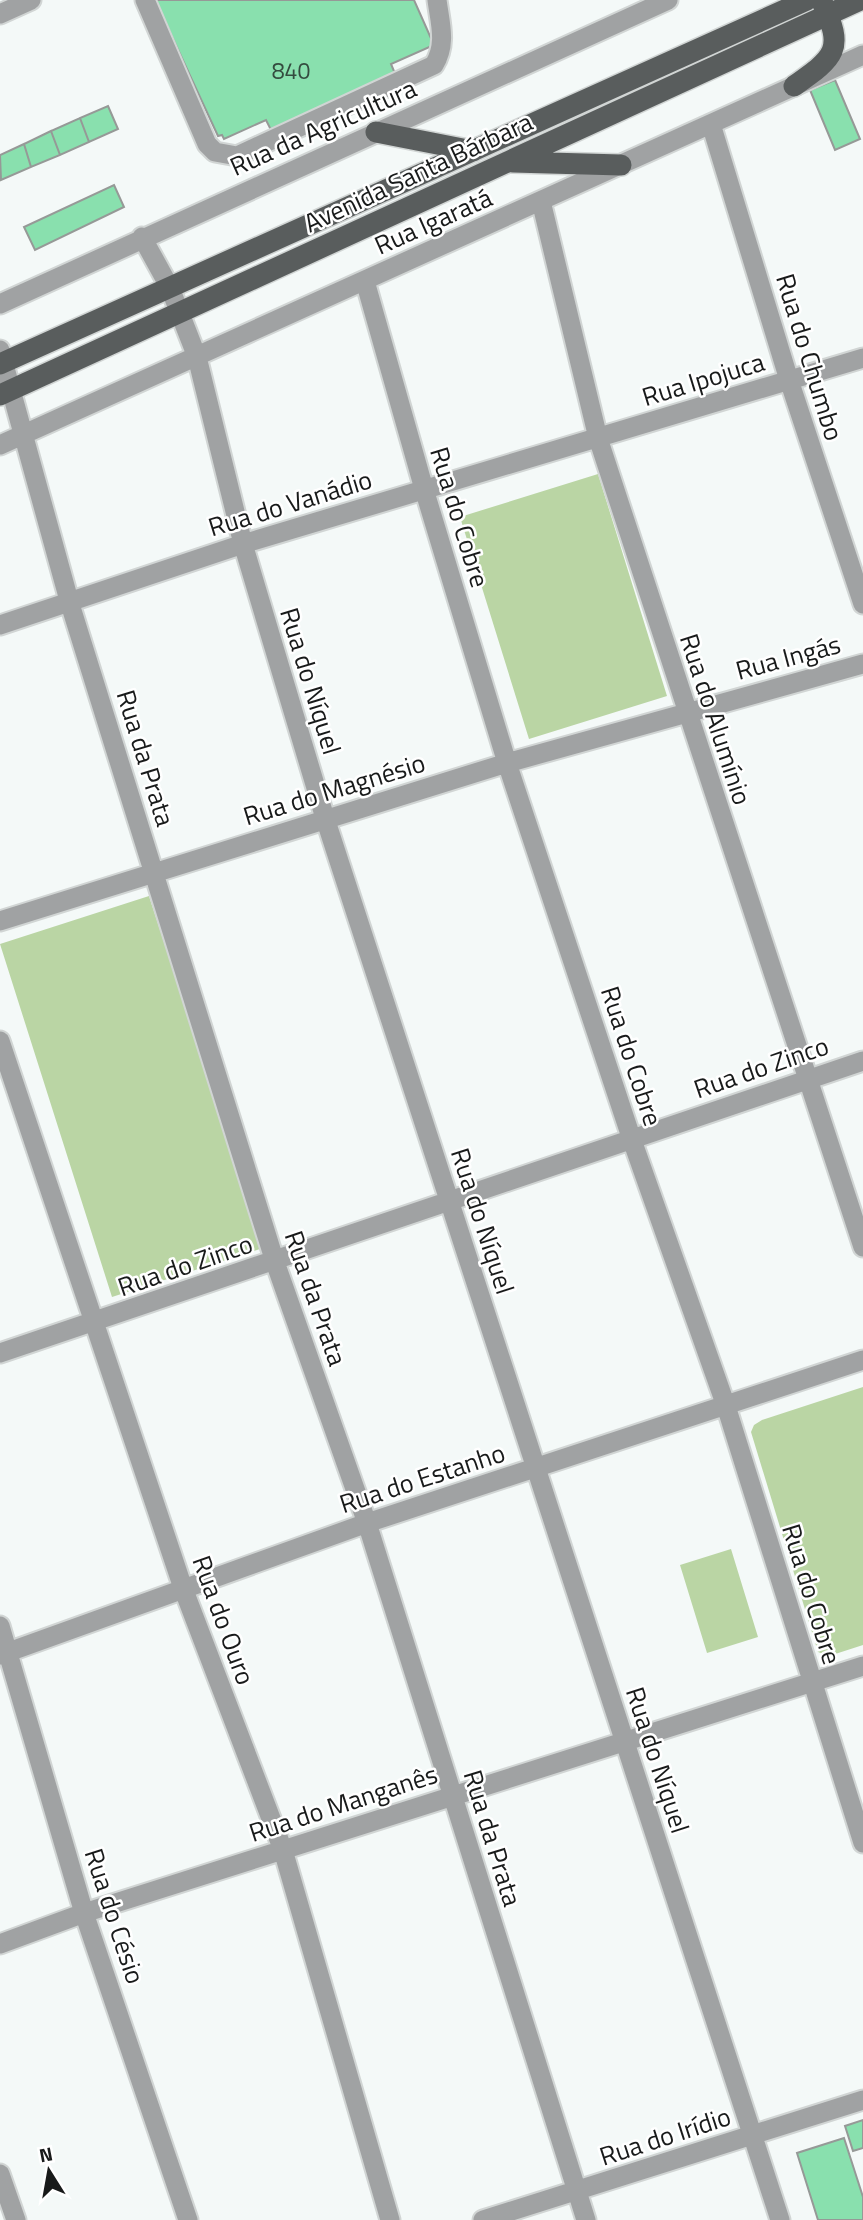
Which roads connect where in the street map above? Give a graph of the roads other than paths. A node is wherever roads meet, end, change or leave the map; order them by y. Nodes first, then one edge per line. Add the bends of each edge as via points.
1 (31, 0) edge
2 (145, 0) edge
3 (437, 0) edge
4 (668, 0) edge
5 (807, 0) edge
6 (848, 5) edge
7 (0, 14) edge
8 (863, 55) edge
9 (794, 86) junction
10 (711, 124) junction
11 (376, 132) junction
12 (473, 151) junction
13 (507, 162) junction
14 (621, 165) junction
15 (541, 201) junction
16 (142, 237) junction
17 (365, 281) junction
18 (170, 288) junction
19 (1, 302) edge
20 (181, 312) junction
21 (197, 357) junction
22 (863, 358) edge
23 (2, 359) edge
24 (789, 380) junction
25 (6, 392) edge
26 (26, 434) junction
27 (598, 438) junction
28 (0, 446) edge
29 (424, 489) junction
30 (243, 544) junction
31 (70, 604) junction
32 (863, 604) edge
33 (0, 625) edge
34 (863, 664) edge
35 (686, 711) junction
36 (507, 763) junction
37 (325, 818) junction
38 (154, 874) junction
39 (0, 920) edge
40 (0, 1041) edge
41 (863, 1060) edge
42 (807, 1078) junction
43 (632, 1140) junction
44 (449, 1203) junction
45 (863, 1247) edge
46 (275, 1262) junction
47 (92, 1324) junction
48 (0, 1353) edge
49 (863, 1360) edge
50 (726, 1406) junction
51 (536, 1468) junction
52 (367, 1523) junction
53 (183, 1588) junction
54 (0, 1626) edge
55 (4, 1653) edge
56 (863, 1666) edge
57 (812, 1682) junction
58 (625, 1742) junction
59 (453, 1796) junction
60 (863, 1843) edge
61 (283, 1850) junction
62 (84, 1913) junction
63 (0, 1944) edge
64 (863, 2100) edge
65 (752, 2135) junction
66 (0, 2174) edge
67 (577, 2191) junction
68 (16, 2220) edge
69 (188, 2220) edge
70 (390, 2220) edge
71 (483, 2220) edge
72 (586, 2220) edge
73 (780, 2220) edge

1 - 7 street
2 - 3 street via 207,144 215,152 237,156 434,65 443,43
4 - 11 street, Rua da Agricultura
5 - 12 main road, Avenida Santa Bárbara
6 - 9 main road via 835,33 835,49 825,64
6 - 13 main road, Avenida Santa Bárbara
8 - 9 street, Rua Igaratá
9 - 10 street, Rua Igaratá
10 - 14 street, Rua Igaratá
10 - 24 street, Rua do Chumbo
11 - 12 main road
11 - 16 street, Rua da Agricultura
12 - 18 main road, Avenida Santa Bárbara
13 - 14 main road
13 - 20 main road, Avenida Santa Bárbara
14 - 15 street, Rua Igaratá
15 - 17 street, Rua Igaratá
15 - 27 street, Rua do Alumínio
16 - 18 street, Rua do Níquel
16 - 19 street, Rua da Agricultura
17 - 21 street, Rua Igaratá
17 - 29 street, Rua do Cobre
18 - 20 street, Rua do Níquel
18 - 23 main road, Avenida Santa Bárbara
20 - 21 street, Rua do Níquel
20 - 25 main road, Avenida Santa Bárbara
21 - 26 street, Rua Igaratá
21 - 30 street, Rua do Níquel
22 - 24 street, Rua Ipojuca
23 - 25 street, Rua da Prata
24 - 27 street, Rua Ipojuca
24 - 32 street, Rua do Chumbo
25 - 26 street, Rua da Prata
26 - 28 street, Rua Igaratá
26 - 31 street, Rua da Prata
27 - 29 street, Rua do Vanádio
27 - 35 street, Rua do Alumínio
29 - 30 street, Rua do Vanádio
29 - 36 street, Rua do Cobre
30 - 31 street, Rua do Vanádio
30 - 37 street, Rua do Níquel
31 - 33 street, Rua do Vanádio
31 - 38 street, Rua da Prata
34 - 35 street, Rua Ingás
35 - 36 street, Rua do Magnésio
35 - 42 street, Rua do Alumínio
36 - 37 street, Rua do Magnésio
36 - 43 street, Rua do Cobre
37 - 38 street, Rua do Magnésio
37 - 44 street, Rua do Níquel
38 - 39 street, Rua do Magnésio
38 - 46 street, Rua da Prata
40 - 47 street, Rua do Ouro
41 - 42 street, Rua do Zinco
42 - 43 street, Rua do Zinco
42 - 45 street, Rua do Alumínio
43 - 44 street, Rua do Zinco
43 - 50 street, Rua do Cobre
44 - 46 street, Rua do Zinco
44 - 51 street, Rua do Níquel
46 - 47 street, Rua do Zinco
46 - 52 street, Rua da Prata
47 - 48 street, Rua do Zinco
47 - 53 street, Rua do Ouro
49 - 50 street, Rua do Estanho
50 - 51 street, Rua do Estanho
50 - 57 street, Rua do Cobre
51 - 52 street, Rua do Estanho
51 - 58 street, Rua do Níquel
52 - 53 street, Rua do Estanho
52 - 59 street, Rua da Prata
53 - 55 street, Rua do Estanho
53 - 61 street, Rua do Ouro
54 - 55 street, Rua do Césio
55 - 62 street, Rua do Césio
56 - 57 street, Rua do Manganês
57 - 58 street, Rua do Manganês
57 - 60 street, Rua do Cobre
58 - 59 street, Rua do Manganês
58 - 65 street, Rua do Níquel
59 - 61 street, Rua do Manganês
59 - 67 street, Rua da Prata
61 - 62 street, Rua do Manganês
61 - 70 street, Rua do Ouro
62 - 63 street, Rua do Manganês
62 - 69 street, Rua do Césio
64 - 65 street, Rua do Irídio
65 - 67 street, Rua do Irídio
65 - 73 street, Rua do Níquel
66 - 68 street
67 - 71 street, Rua do Irídio
67 - 72 street, Rua da Prata

